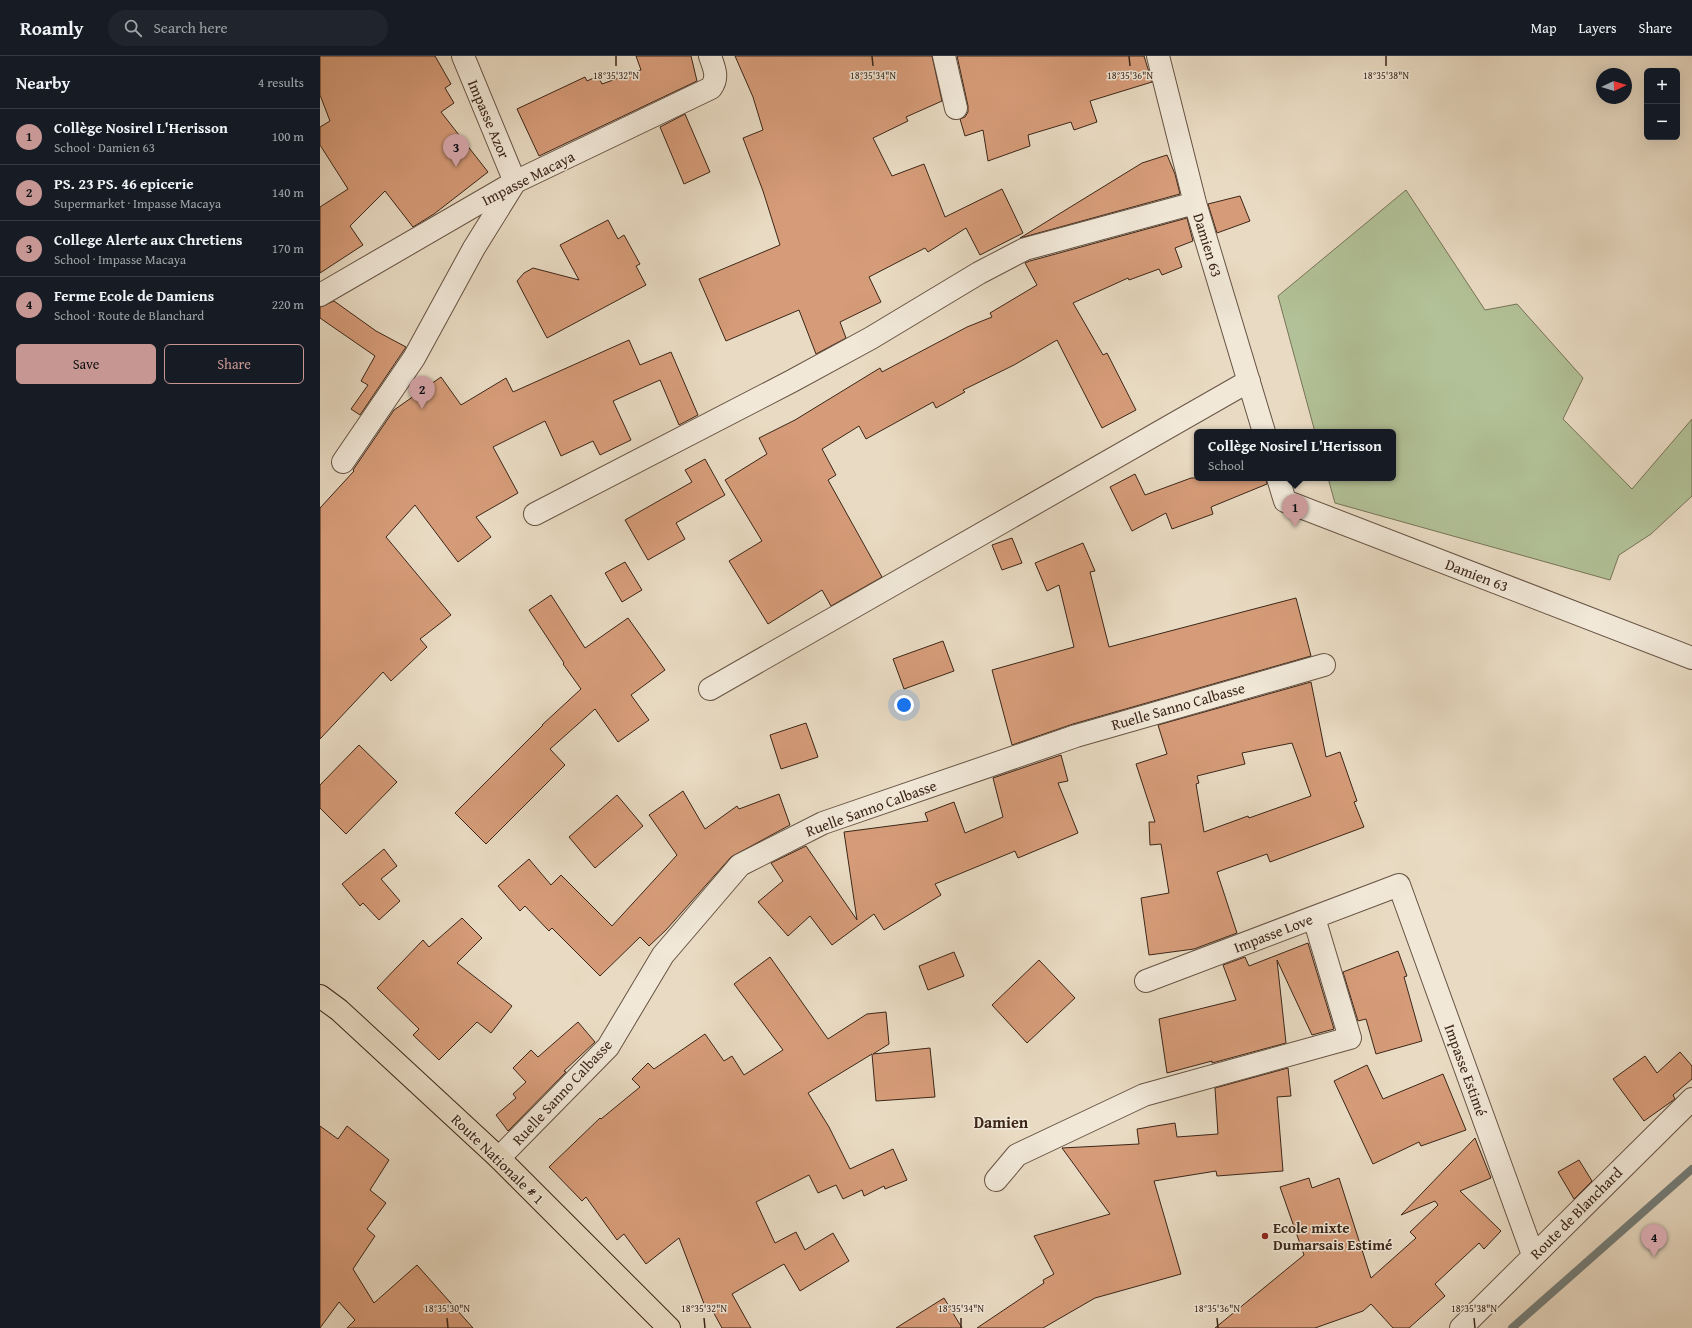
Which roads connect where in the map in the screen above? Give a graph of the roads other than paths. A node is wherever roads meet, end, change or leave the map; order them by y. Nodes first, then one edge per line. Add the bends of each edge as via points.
1 (463, 56) edge
2 (710, 56) edge
3 (944, 56) edge
4 (1158, 56) edge
5 (956, 108) dead end
6 (515, 182) junction
7 (1196, 203) junction
8 (320, 295) edge
9 (1249, 381) junction
10 (1263, 429) edge
11 (343, 462) dead end
12 (1279, 481) edge
13 (535, 514) dead end
14 (1692, 658) edge
15 (1324, 665) dead end
16 (710, 690) dead end
17 (1399, 885) joint
18 (1314, 918) junction
19 (1146, 981) dead end
20 (320, 996) edge
21 (1692, 1099) edge
22 (499, 1158) junction
23 (996, 1180) dead end
24 (1533, 1255) junction
25 (669, 1328) edge
26 (1461, 1328) edge

1 - 6 street, Impasse Azor
2 - 6 street, Impasse Macaya via 717,74 711,88
3 - 5 street
4 - 7 street, Damien 63
6 - 8 street, Impasse Macaya
6 - 11 street via 474,248 414,358
7 - 9 street, Damien 63
7 - 13 street via 1024,249 792,381
9 - 10 street, Damien 63
9 - 16 street
12 - 14 street, Damien 63 via 1285,501
15 - 22 street, Ruelle Sanno Calbasse via 1076,736 852,812 822,823 740,865 663,955 608,1047
17 - 18 street, Impasse Love
17 - 24 street, Impasse Estimé
18 - 19 street, Impasse Love
18 - 23 street via 1350,1038 1144,1095 1017,1155
20 - 22 main road, Route Nationale # 1 via 339,1010
21 - 24 street, Route de Blanchard
22 - 25 main road, Route Nationale # 1
24 - 26 street, Route de Blanchard

